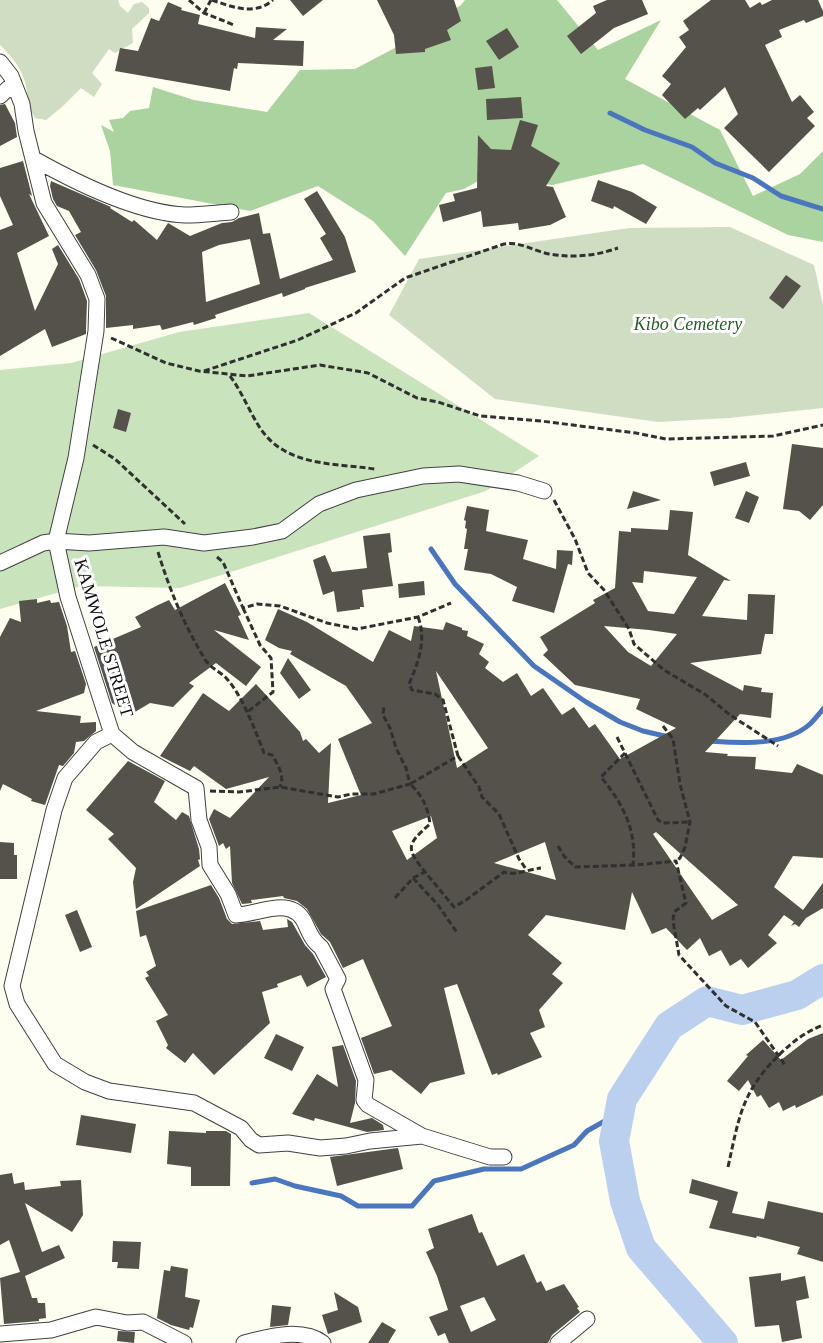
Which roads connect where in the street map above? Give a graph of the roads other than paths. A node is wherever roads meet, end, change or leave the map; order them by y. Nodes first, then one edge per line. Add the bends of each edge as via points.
1 (0, 62) edge
2 (14, 83) junction
3 (0, 96) edge
4 (34, 159) junction
5 (231, 212) dead end
6 (544, 491) road end
7 (56, 541) junction
8 (0, 563) edge
9 (112, 734) junction
10 (422, 1136) junction
11 (504, 1156) dead end
12 (587, 1319) dead end
13 (0, 1334) edge
14 (184, 1343) edge
15 (244, 1343) edge
16 (323, 1343) edge
17 (558, 1343) edge

1 - 2 street, KAMWOLE STREET
2 - 3 street
2 - 4 street, KAMWOLE STREET
4 - 5 street via 87,187 137,205 183,215
4 - 7 street, KAMWOLE STREET via 44,203 72,246 98,299 79,438
6 - 7 street via 459,474 423,476 356,490 319,504 282,531 204,543 153,537 89,543
7 - 8 street
7 - 9 street, KAMWOLE STREET via 68,597
9 - 10 street via 133,752 196,788 210,865 228,894 234,913 288,908 302,915 338,980 333,989 366,1080 364,1100
9 - 10 street, KAMWOLE STREET via 96,742 65,778 12,986 18,1004 55,1064 109,1091 194,1103 241,1128 259,1145 288,1143 320,1148
10 - 11 street, KAMWOLE STREET via 490,1157
12 - 17 street
13 - 14 street via 51,1330 96,1317 142,1322
15 - 16 street via 279,1335 304,1335

